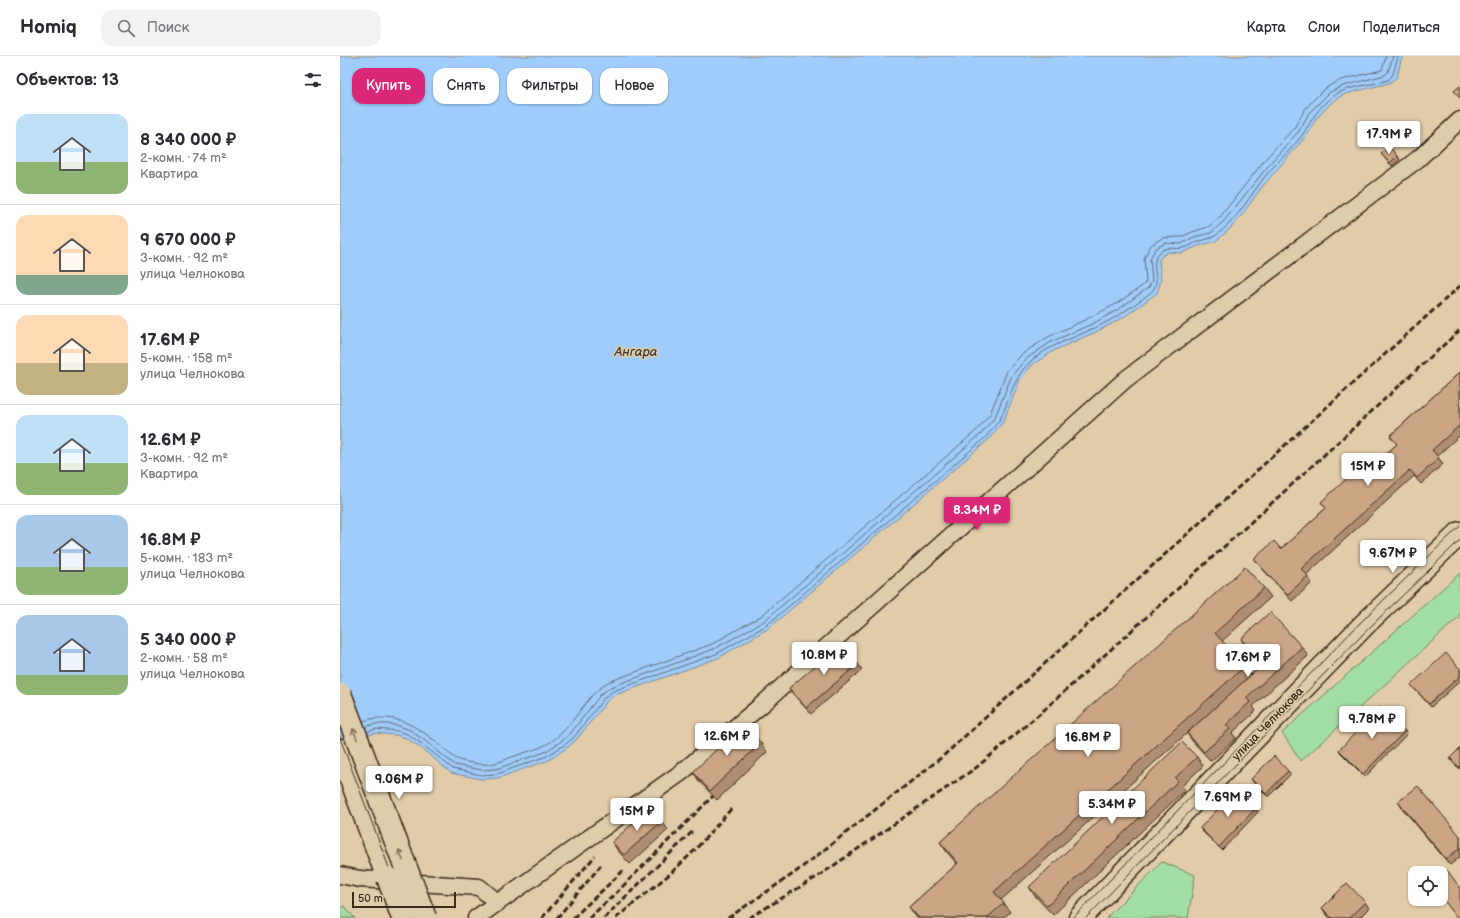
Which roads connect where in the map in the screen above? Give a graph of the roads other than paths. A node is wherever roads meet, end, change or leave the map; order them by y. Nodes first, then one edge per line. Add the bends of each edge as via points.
1 (1460, 120) edge
2 (1460, 533) edge
3 (340, 694) edge
4 (340, 750) edge
5 (340, 875) edge
6 (497, 902) junction
7 (403, 918) edge
8 (425, 918) edge
9 (476, 918) edge
10 (1080, 918) edge

1 - 6 street via 1418,159 1126,379 765,702 682,772
2 - 10 street, улица Челнокова via 1365,624
8 -> 3 street, bridge
4 - 7 street, bridge
5 - 6 street via 360,879 479,887
6 - 9 street

